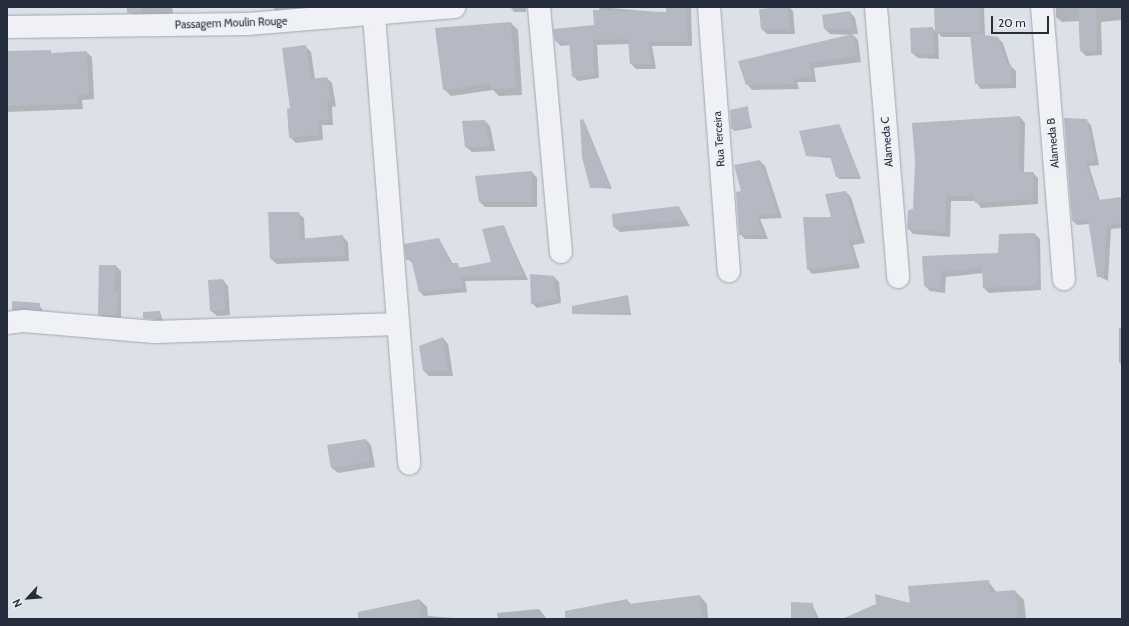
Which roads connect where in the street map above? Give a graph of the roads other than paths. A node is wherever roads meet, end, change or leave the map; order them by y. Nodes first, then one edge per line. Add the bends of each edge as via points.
1 (454, 7) edge
2 (539, 7) edge
3 (709, 7) edge
4 (876, 7) edge
5 (1042, 7) edge
6 (374, 16) junction
7 (7, 27) edge
8 (561, 252) dead end
9 (729, 271) dead end
10 (898, 277) dead end
11 (1064, 279) dead end
12 (7, 324) edge
13 (398, 324) junction
14 (410, 464) dead end

1 - 6 street, Passagem Moulin Rouge
2 - 8 street
3 - 9 street, Rua Terceira
4 - 10 street, Alameda C
5 - 11 street, Alameda B
6 - 7 street, Passagem Moulin Rouge via 248,24
6 - 13 street
12 - 13 street via 24,321 155,332
13 - 14 street

